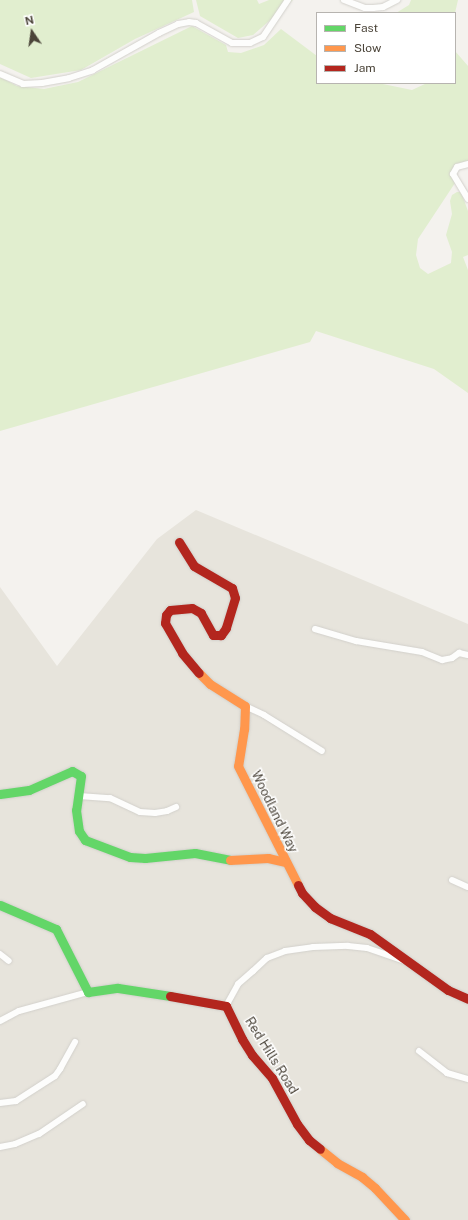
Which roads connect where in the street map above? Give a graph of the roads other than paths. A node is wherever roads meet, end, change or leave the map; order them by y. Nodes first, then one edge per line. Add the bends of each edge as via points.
1 (288, 0) edge
2 (344, 0) edge
3 (397, 0) edge
4 (0, 74) edge
5 (468, 164) edge
6 (468, 199) edge
7 (179, 542) dead end
8 (315, 629) dead end
9 (468, 655) edge
10 (245, 706) junction
11 (322, 751) dead end
12 (0, 794) edge
13 (79, 796) junction
14 (176, 807) dead end
15 (285, 862) junction
16 (452, 880) dead end
17 (468, 887) edge
18 (0, 905) edge
19 (0, 954) edge
20 (9, 961) dead end
21 (408, 963) junction
22 (88, 992) junction
23 (468, 999) edge
24 (226, 1006) junction
25 (0, 1021) edge
26 (75, 1042) dead end
27 (419, 1051) dead end
28 (468, 1079) edge
29 (0, 1103) edge
30 (83, 1104) dead end
31 (0, 1147) edge
32 (405, 1220) edge

1 - 4 street via 263,37 250,43 232,43 196,23 189,22 159,33 93,70 63,80 23,84
2 - 3 street via 365,8 373,8 383,7
5 - 6 street via 457,168 453,174
7 - 10 street via 194,566 229,585 235,598 226,628 221,635 213,634 201,613 192,608 170,610 165,623 182,653 210,684
8 - 9 street via 356,641 422,652 442,660 460,653
10 - 11 street
10 - 15 street, Woodland Way via 238,766
12 - 13 street via 29,790 72,771 81,776
13 - 14 street via 110,798 140,812 161,812
13 - 15 street via 76,810 79,831 85,840 130,857 195,853 233,861 268,858
15 - 21 street, Woodland Way via 302,892 315,907 330,918 370,934
16 - 17 street
18 - 22 street via 56,929
19 - 20 street
21 - 23 street, Woodland Way via 448,990
21 - 24 street via 367,948 348,946 285,951 267,958 253,970 238,984
22 - 24 street via 118,988
22 - 25 street via 19,1011
24 - 32 street, Red Hills Road via 252,1055 272,1078 296,1124 309,1140 337,1164 362,1177
26 - 29 street via 55,1076 16,1101
27 - 28 street via 447,1073
30 - 31 street via 39,1134

